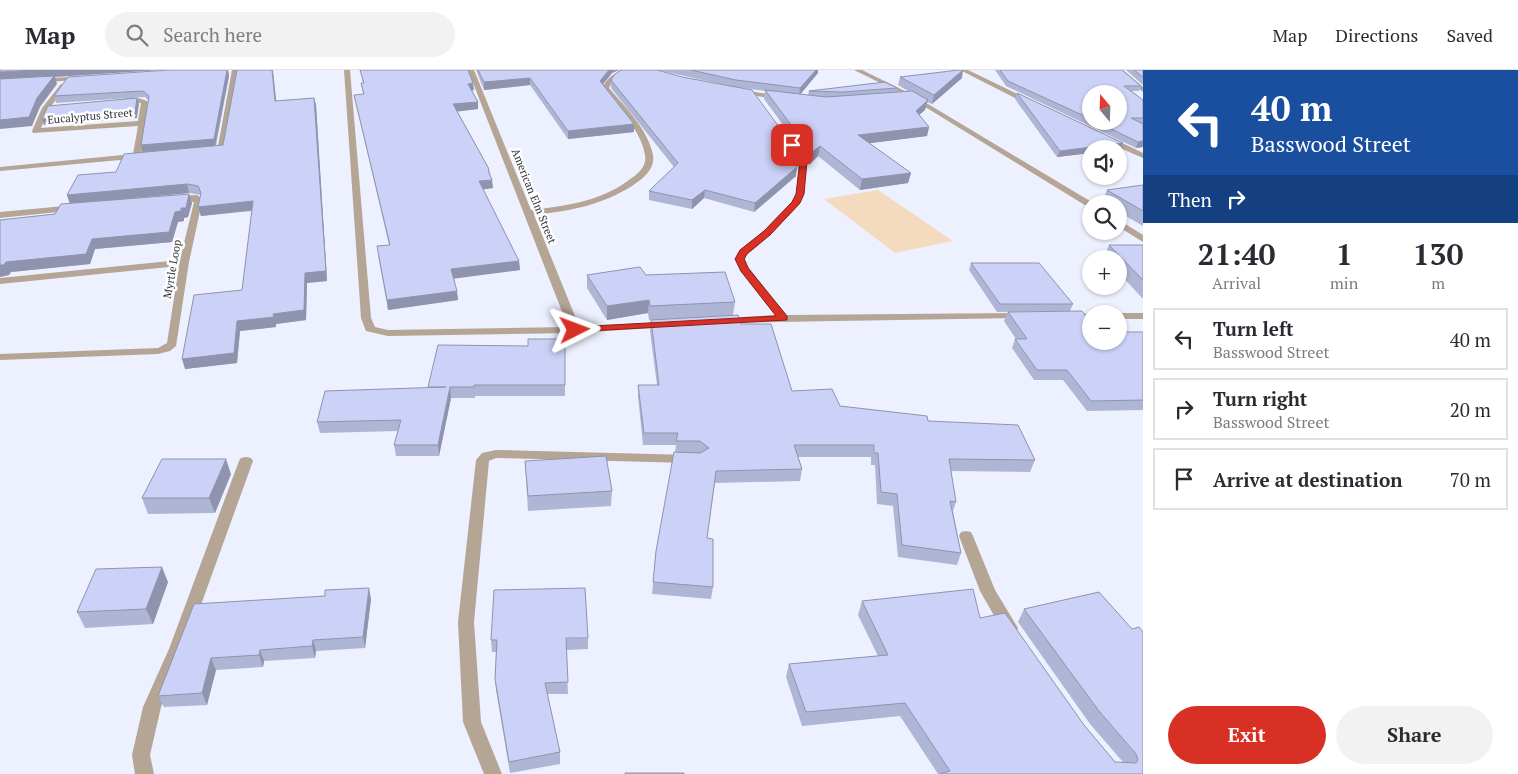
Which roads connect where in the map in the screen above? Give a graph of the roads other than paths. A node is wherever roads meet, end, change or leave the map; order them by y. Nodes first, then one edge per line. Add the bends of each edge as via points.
1 (235, 70) edge
2 (347, 70) edge
3 (471, 70) edge
4 (626, 70) edge
5 (857, 70) edge
6 (963, 70) edge
7 (1119, 70) edge
8 (86, 78) edge
9 (67, 79) junction
10 (33, 81) edge
11 (734, 90) edge
12 (1143, 90) edge
13 (754, 94) junction
14 (911, 96) junction
15 (785, 98) edge
16 (893, 98) edge
17 (111, 102) edge
18 (56, 107) edge
19 (1040, 107) edge
20 (46, 108) junction
21 (764, 108) edge
22 (774, 121) edge
23 (142, 123) junction
24 (1100, 136) edge
25 (195, 152) edge
26 (137, 156) junction
27 (146, 156) edge
28 (1143, 156) edge
29 (0, 169) edge
30 (161, 200) edge
31 (1082, 200) edge
32 (85, 207) edge
33 (528, 213) junction
34 (0, 215) edge
35 (1127, 229) edge
36 (1143, 240) edge
37 (184, 262) junction
38 (0, 280) edge
39 (1032, 316) edge
40 (1061, 316) edge
41 (1082, 316) edge
42 (1127, 316) edge
43 (1143, 316) edge
44 (783, 318) junction
45 (714, 322) edge
46 (674, 324) edge
47 (575, 330) junction
48 (0, 357) edge
49 (699, 459) edge
50 (246, 461) dead end
51 (966, 536) dead end
52 (1020, 642) edge
53 (145, 774) edge
54 (494, 774) edge

1 - 25 street via 222,148
2 - 47 street via 366,318 370,330 388,333
3 - 33 street, American Elm Street
4 - 33 street via 610,79 605,88 644,142 649,155 648,165 626,187 606,197 559,210
5 - 14 street
6 - 19 street
7 - 12 street
8 - 9 street
9 - 10 street
9 - 20 street, Eucalyptus Street
11 - 13 street
13 - 15 street
13 - 21 street
14 - 16 street
14 - 31 street
17 - 23 street, Eucalyptus Street via 145,102
18 - 20 street, Eucalyptus Street
20 - 23 street, Eucalyptus Street via 36,130
22 - 44 street via 803,161 800,194 796,203 743,252 740,259 744,269
23 - 26 street, Eucalyptus Street
24 - 28 street
26 - 27 street
26 - 29 street
30 - 37 street, Myrtle Loop via 196,198 198,202
32 - 34 street
33 - 47 street, American Elm Street
35 - 36 street
37 - 38 street
37 - 48 street, Myrtle Loop via 172,344 166,349
39 - 44 street
40 - 41 street
42 - 43 street
44 - 45 street
46 - 47 street
49 - 54 street via 496,454 483,460 466,622 472,722
50 - 53 street via 177,649 152,707 141,755
51 - 52 street via 988,592

